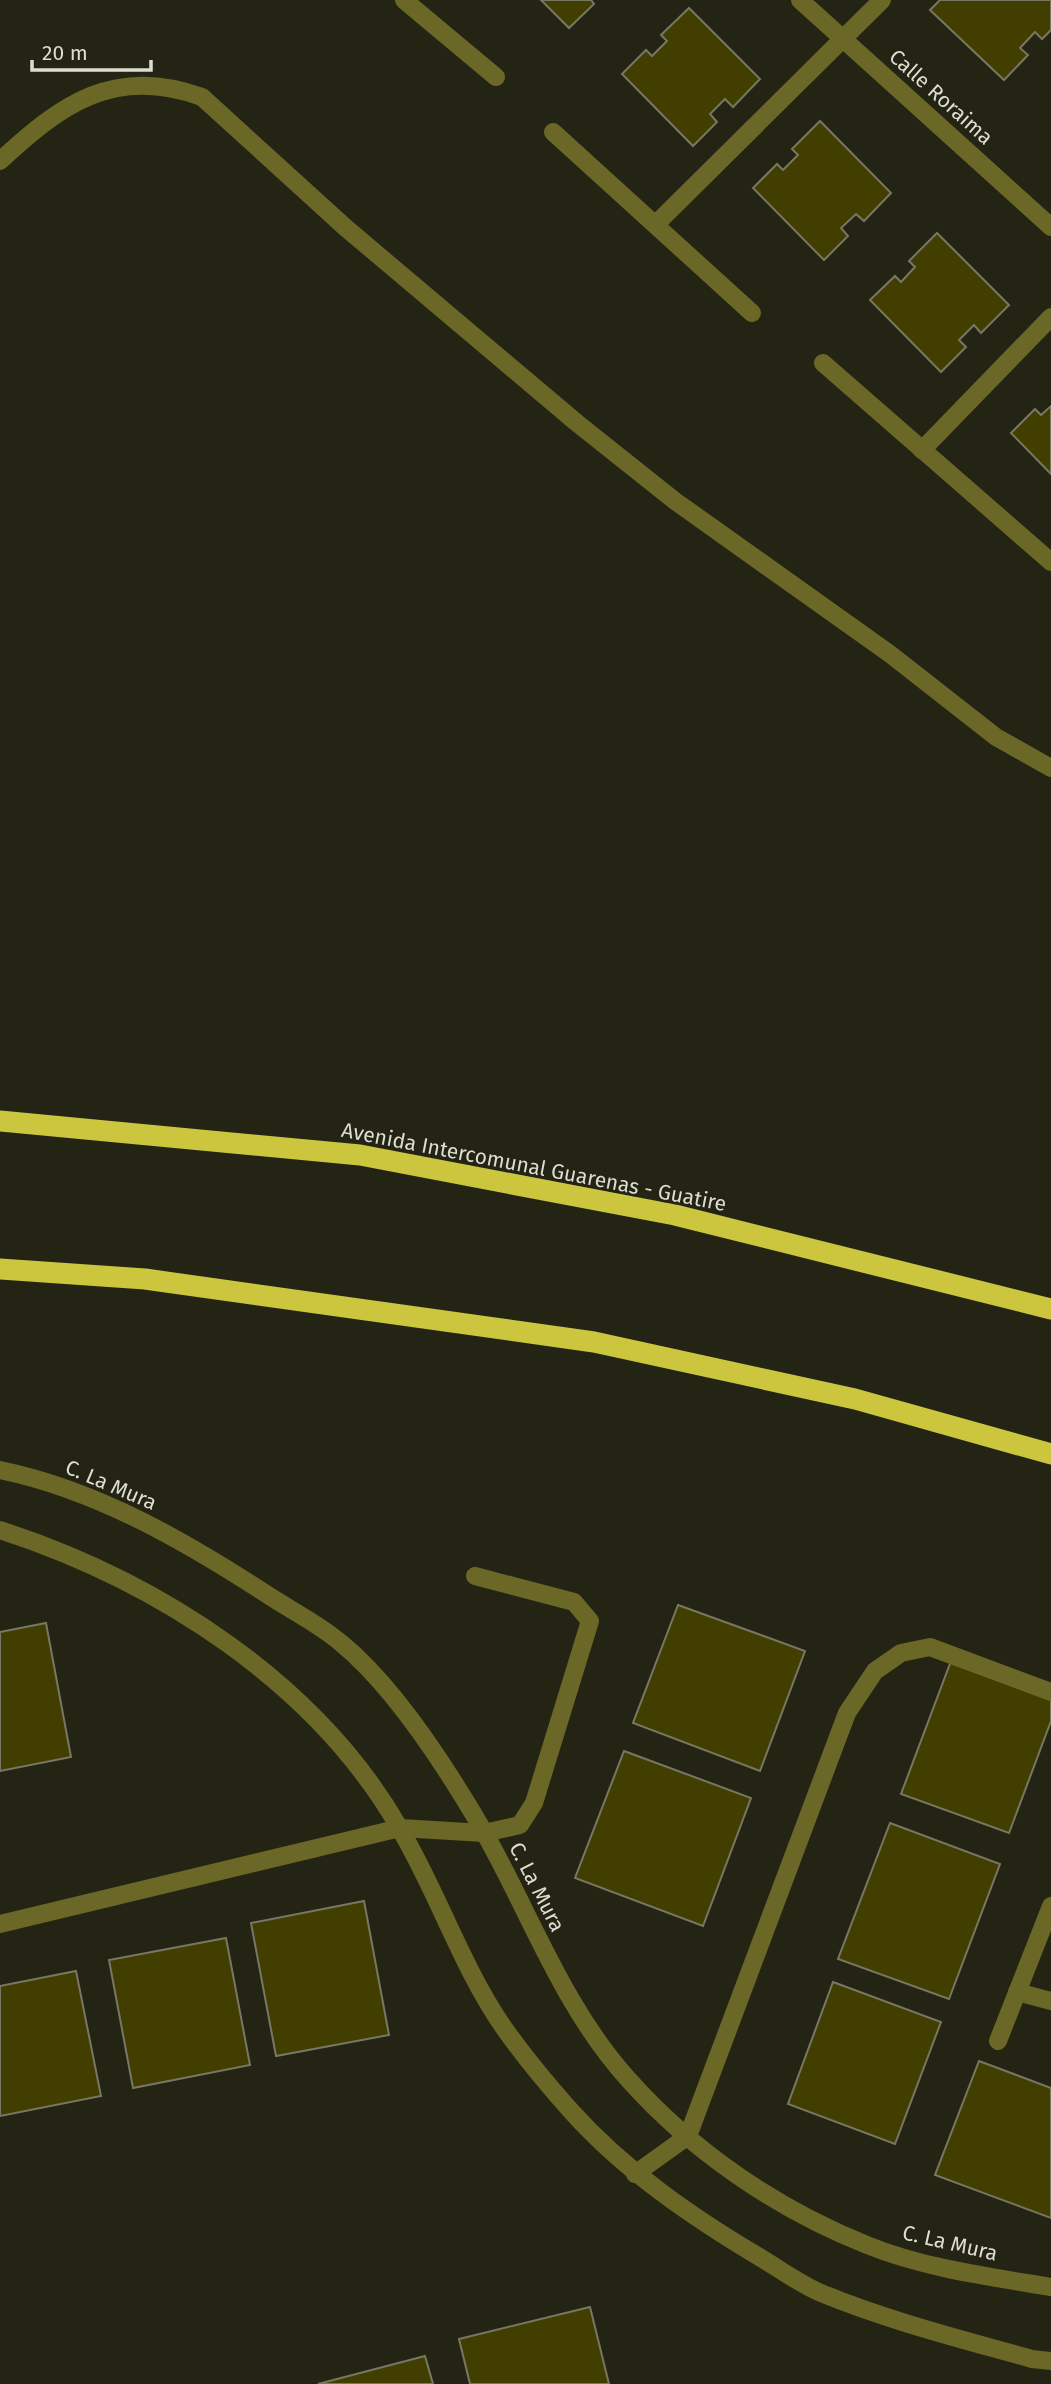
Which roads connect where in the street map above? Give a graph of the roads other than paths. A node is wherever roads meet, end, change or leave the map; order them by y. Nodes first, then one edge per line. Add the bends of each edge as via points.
1 (404, 0) edge
2 (800, 0) edge
3 (882, 0) edge
4 (842, 38) junction
5 (496, 77) dead end
6 (554, 132) dead end
7 (0, 162) edge
8 (656, 225) junction
9 (1051, 227) edge
10 (752, 313) dead end
11 (1051, 317) edge
12 (823, 363) dead end
13 (922, 450) junction
14 (1051, 562) edge
15 (1051, 768) edge
16 (0, 1121) edge
17 (0, 1269) edge
18 (1051, 1309) edge
19 (1051, 1454) edge
20 (0, 1470) edge
21 (0, 1530) edge
22 (475, 1576) dead end
23 (1051, 1692) edge
24 (400, 1828) junction
25 (484, 1833) junction
26 (1051, 1906) edge
27 (0, 1924) edge
28 (1017, 1992) junction
29 (1051, 2001) edge
30 (998, 2041) dead end
31 (688, 2136) junction
32 (635, 2174) junction
33 (1051, 2287) edge
34 (1051, 2361) edge

1 - 5 street
2 - 4 street, Calle Roraima
3 - 4 street
4 - 8 street
4 - 9 street, Calle Roraima
6 - 8 street
7 - 15 street via 42,122 90,94 174,87 202,97 346,228 675,501 890,654 996,737
8 - 10 street
11 - 13 street
12 - 13 street
13 - 14 street
16 - 18 highway, Avenida Intercomunal Guarenas - Guatire via 360,1155 675,1215
17 - 19 highway via 145,1279 594,1342 855,1399
20 - 25 street, C. La Mura via 95,1501 189,1544 341,1643 384,1688 440,1761
21 - 24 street via 62,1550 135,1584 291,1691 342,1746
22 - 25 street via 574,1602 590,1621 534,1803 520,1825
23 - 31 street via 930,1647 901,1653 875,1671 847,1713
24 - 25 street
24 - 27 street
24 - 32 street via 501,2024 571,2111
25 - 31 street, C. La Mura via 568,1997 627,2079
26 - 28 street
28 - 29 street
28 - 30 street
31 - 32 street
31 - 33 street, C. La Mura via 760,2193 869,2246 969,2273
32 - 34 street via 718,2233 818,2292 909,2325

